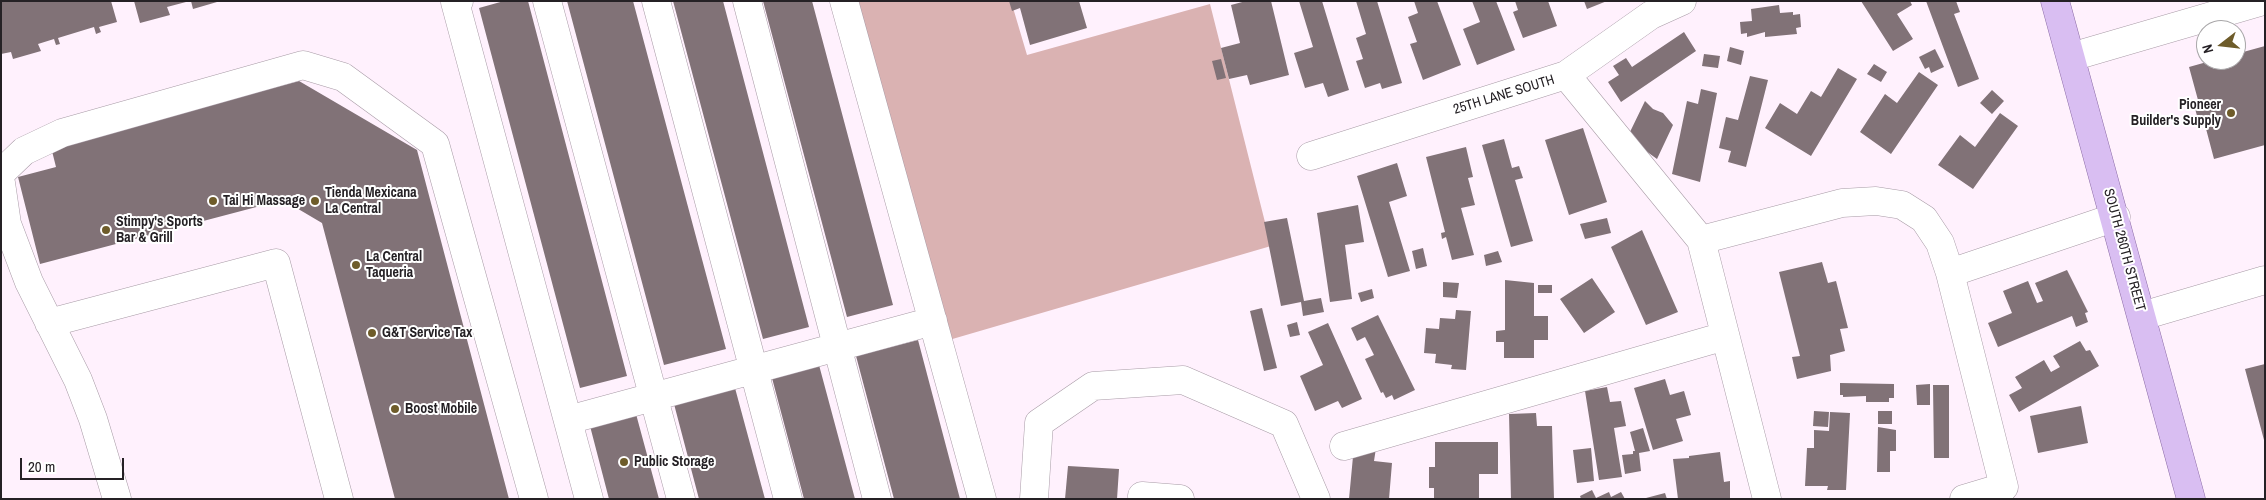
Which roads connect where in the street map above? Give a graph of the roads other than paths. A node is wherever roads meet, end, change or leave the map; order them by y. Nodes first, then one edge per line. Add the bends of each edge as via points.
1 (459, 1) edge
2 (546, 1) edge
3 (656, 1) edge
4 (747, 1) edge
5 (844, 1) edge
6 (1682, 1) edge
7 (2055, 1) edge
8 (2263, 1) edge
9 (2071, 57) junction
10 (1566, 75) junction
11 (1311, 156) dead end
12 (1, 173) edge
13 (1, 183) edge
14 (2116, 218) junction
15 (1701, 240) junction
16 (1950, 273) junction
17 (2265, 280) edge
18 (2142, 316) junction
19 (933, 321) junction
20 (49, 323) junction
21 (1725, 336) junction
22 (837, 347) junction
23 (754, 370) junction
24 (653, 396) junction
25 (568, 420) junction
26 (1344, 446) dead end
27 (1142, 496) dead end
28 (117, 499) edge
29 (338, 499) edge
30 (534, 499) edge
31 (589, 499) edge
32 (681, 499) edge
33 (788, 499) edge
34 (877, 499) edge
35 (982, 499) edge
36 (1034, 499) edge
37 (1180, 499) edge
38 (1316, 499) edge
39 (1767, 499) edge
40 (1964, 499) edge
41 (2191, 499) edge

1 - 25 street via 455,2
2 - 24 street
3 - 23 street
4 - 22 street
5 - 19 street
6 - 10 street, 25TH LANE SOUTH via 1651,15
7 - 9 main road, SOUTH 260TH STREET
8 - 9 street
9 - 14 main road, SOUTH 260TH STREET
10 - 11 street, 25TH LANE SOUTH
10 - 15 street
12 - 30 street via 24,151 62,133 303,65 343,77 435,144
13 - 20 street via 7,224
14 - 16 street
14 - 18 main road, SOUTH 260TH STREET
15 - 16 street via 1842,203 1876,200 1902,205 1924,219 1940,243
15 - 21 street
16 - 40 street via 2004,487
17 - 18 street
18 - 41 main road, SOUTH 260TH STREET
19 - 22 street
19 - 35 street
20 - 28 street via 78,380
20 - 29 street via 276,263
21 - 26 street
21 - 39 street
22 - 23 street
22 - 34 street
23 - 24 street
23 - 33 street
24 - 25 street
24 - 32 street
25 - 31 street
27 - 37 street
36 - 38 street via 1039,422 1093,386 1183,380 1284,424

